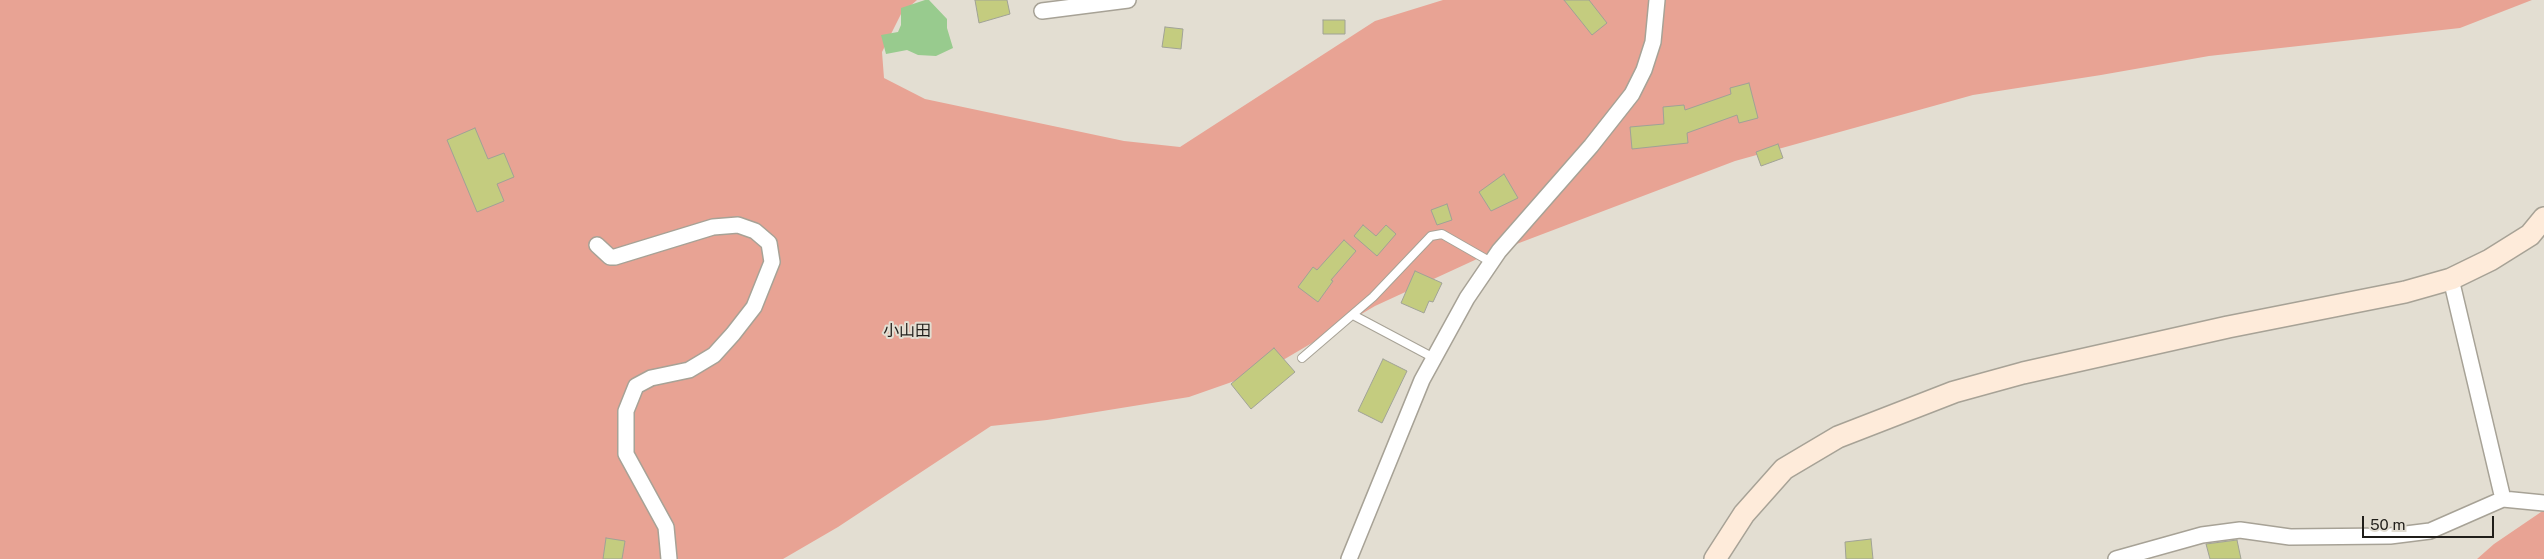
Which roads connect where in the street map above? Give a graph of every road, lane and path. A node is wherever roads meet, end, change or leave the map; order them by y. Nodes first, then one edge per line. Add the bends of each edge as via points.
1 (1128, 0) edge
2 (1656, 0) edge
3 (1042, 11) dead end
4 (2544, 218) edge
5 (597, 244) dead end
6 (1491, 262) junction
7 (2451, 279) junction
8 (1352, 315) junction
9 (1302, 358) dead end
10 (1434, 358) junction
11 (2504, 499) junction
12 (2544, 503) edge
13 (669, 559) edge
14 (1349, 559) edge
15 (1715, 559) edge
16 (2116, 559) edge

1 - 3 street
2 - 6 street via 1653,42 1632,94
4 - 7 street via 2530,235
5 - 13 street via 610,257 615,257 713,227 738,225 755,231 769,243 772,262 754,307 733,334 714,355 689,370 652,378 636,386 626,411 626,454 666,527
6 - 8 lane via 1442,234 1431,236
6 - 10 street
7 - 11 street
7 - 15 street via 2405,292 2228,327 2022,374 1945,396 1838,437 1784,469 1744,514
8 - 9 lane
8 - 10 lane
10 - 14 street
11 - 12 street
11 - 16 street via 2430,531 2390,536 2290,537 2240,530 2202,535

